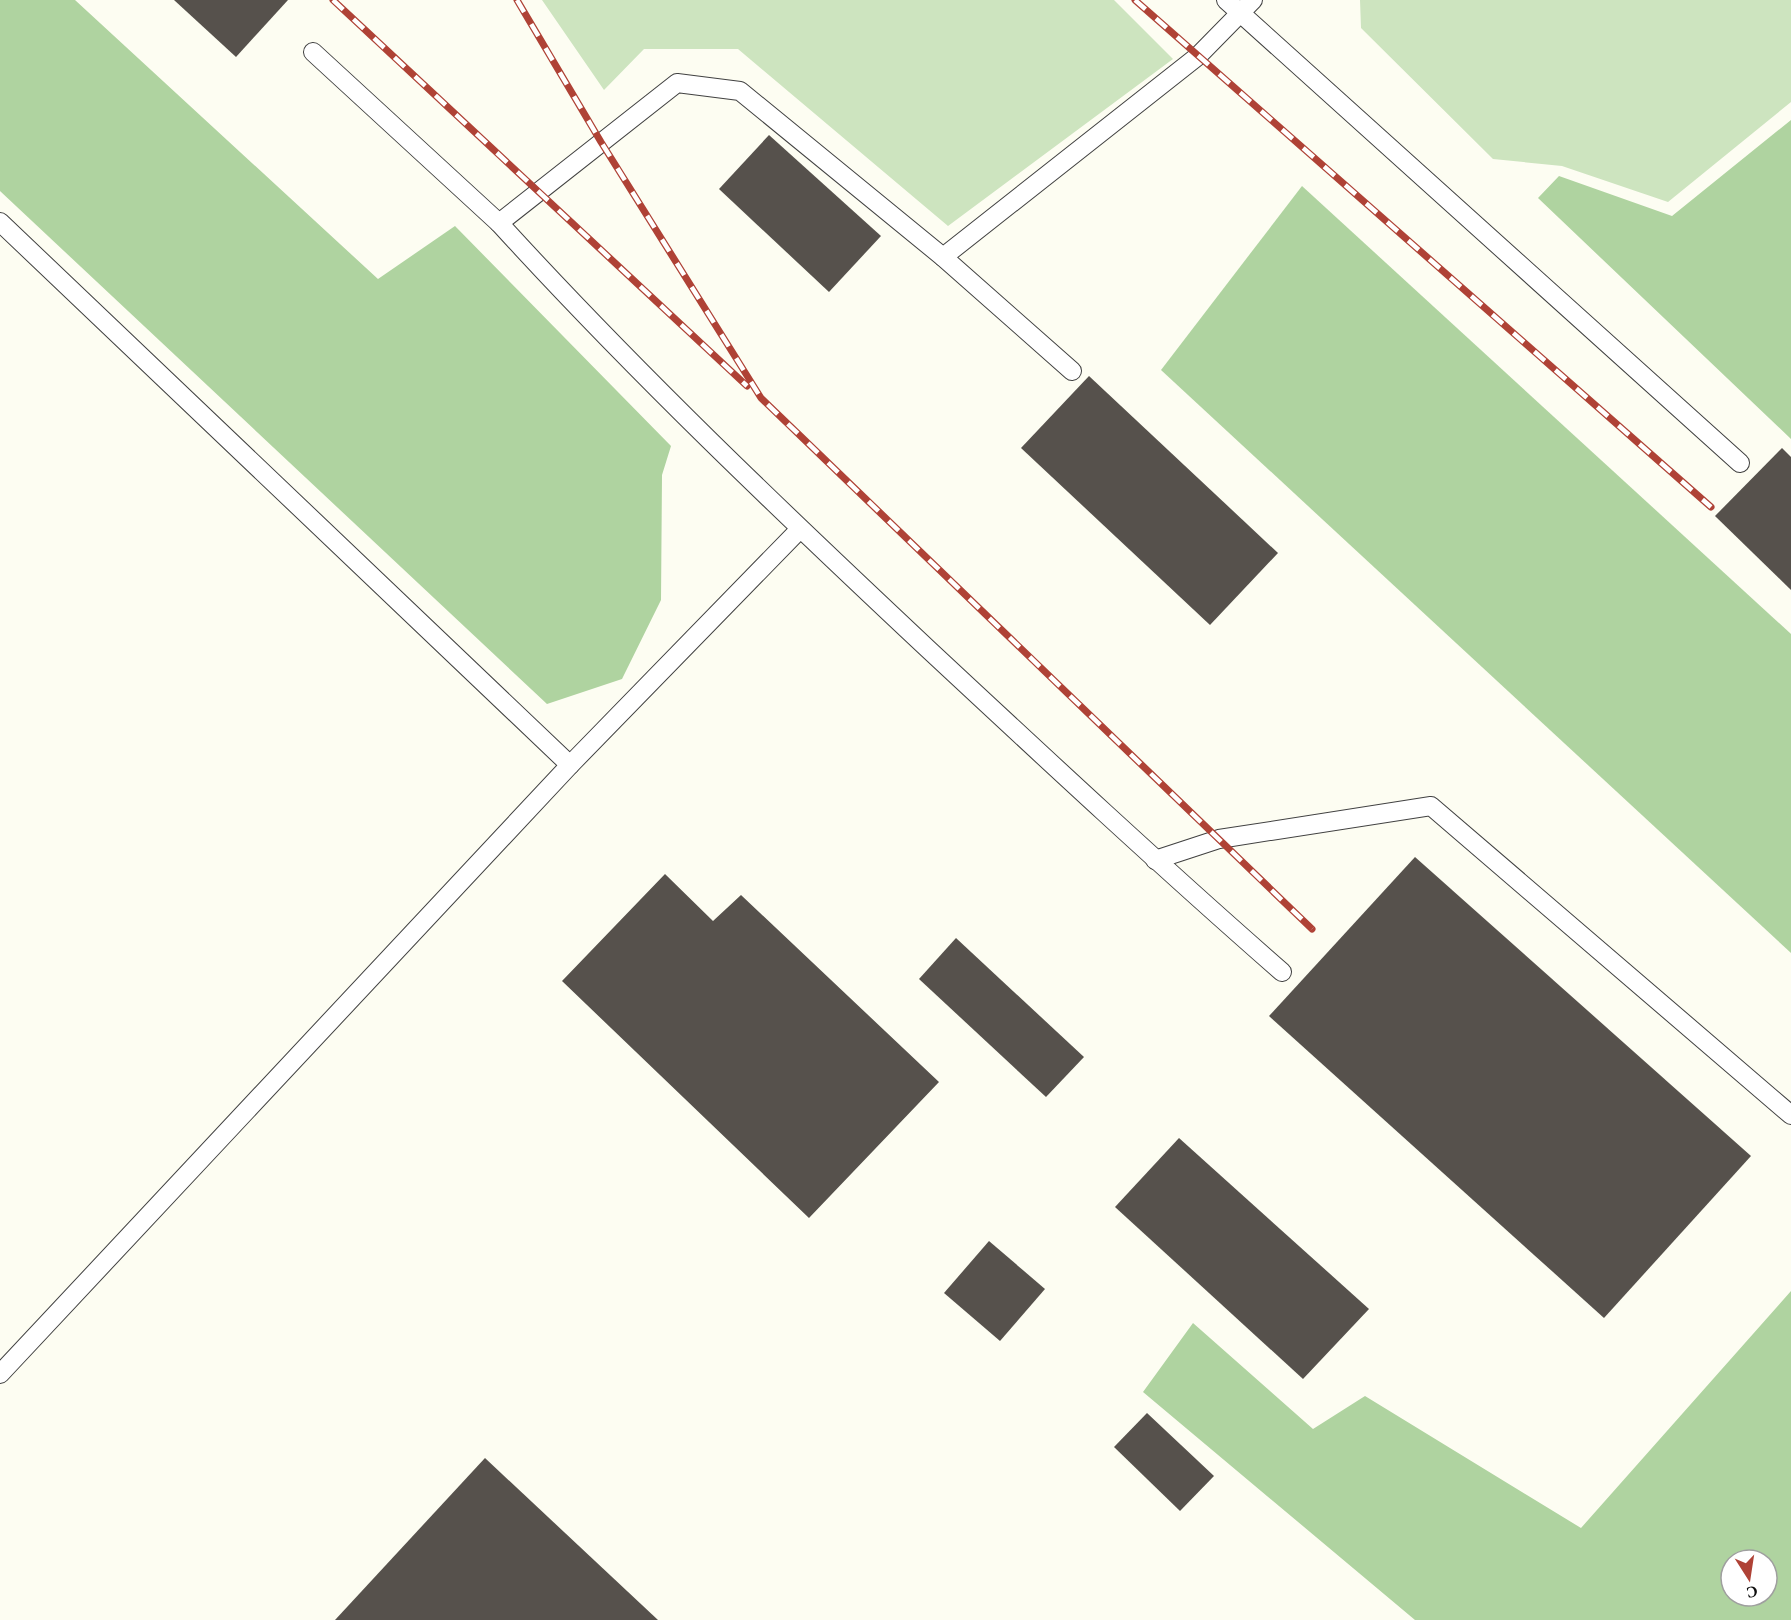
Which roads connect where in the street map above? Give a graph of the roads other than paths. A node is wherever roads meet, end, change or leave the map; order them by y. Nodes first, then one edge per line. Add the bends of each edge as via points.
1 (1226, 0) edge
2 (1253, 0) edge
3 (1241, 15) junction
4 (313, 52) dead end
5 (0, 222) edge
6 (499, 224) junction
7 (943, 256) junction
8 (1072, 371) dead end
9 (1740, 463) dead end
10 (800, 530) junction
11 (570, 765) junction
12 (1155, 860) junction
13 (1282, 972) dead end
14 (1791, 1115) edge
15 (0, 1374) edge

1 - 3 lane
2 - 3 lane
3 - 7 lane via 1198,56
3 - 9 lane
4 - 6 lane
5 - 11 lane
6 - 7 lane via 677,83 740,92
6 - 10 lane via 666,400
7 - 8 lane
10 - 11 lane
10 - 12 lane
11 - 15 lane
12 - 13 lane
12 - 14 lane via 1219,840 1431,806

